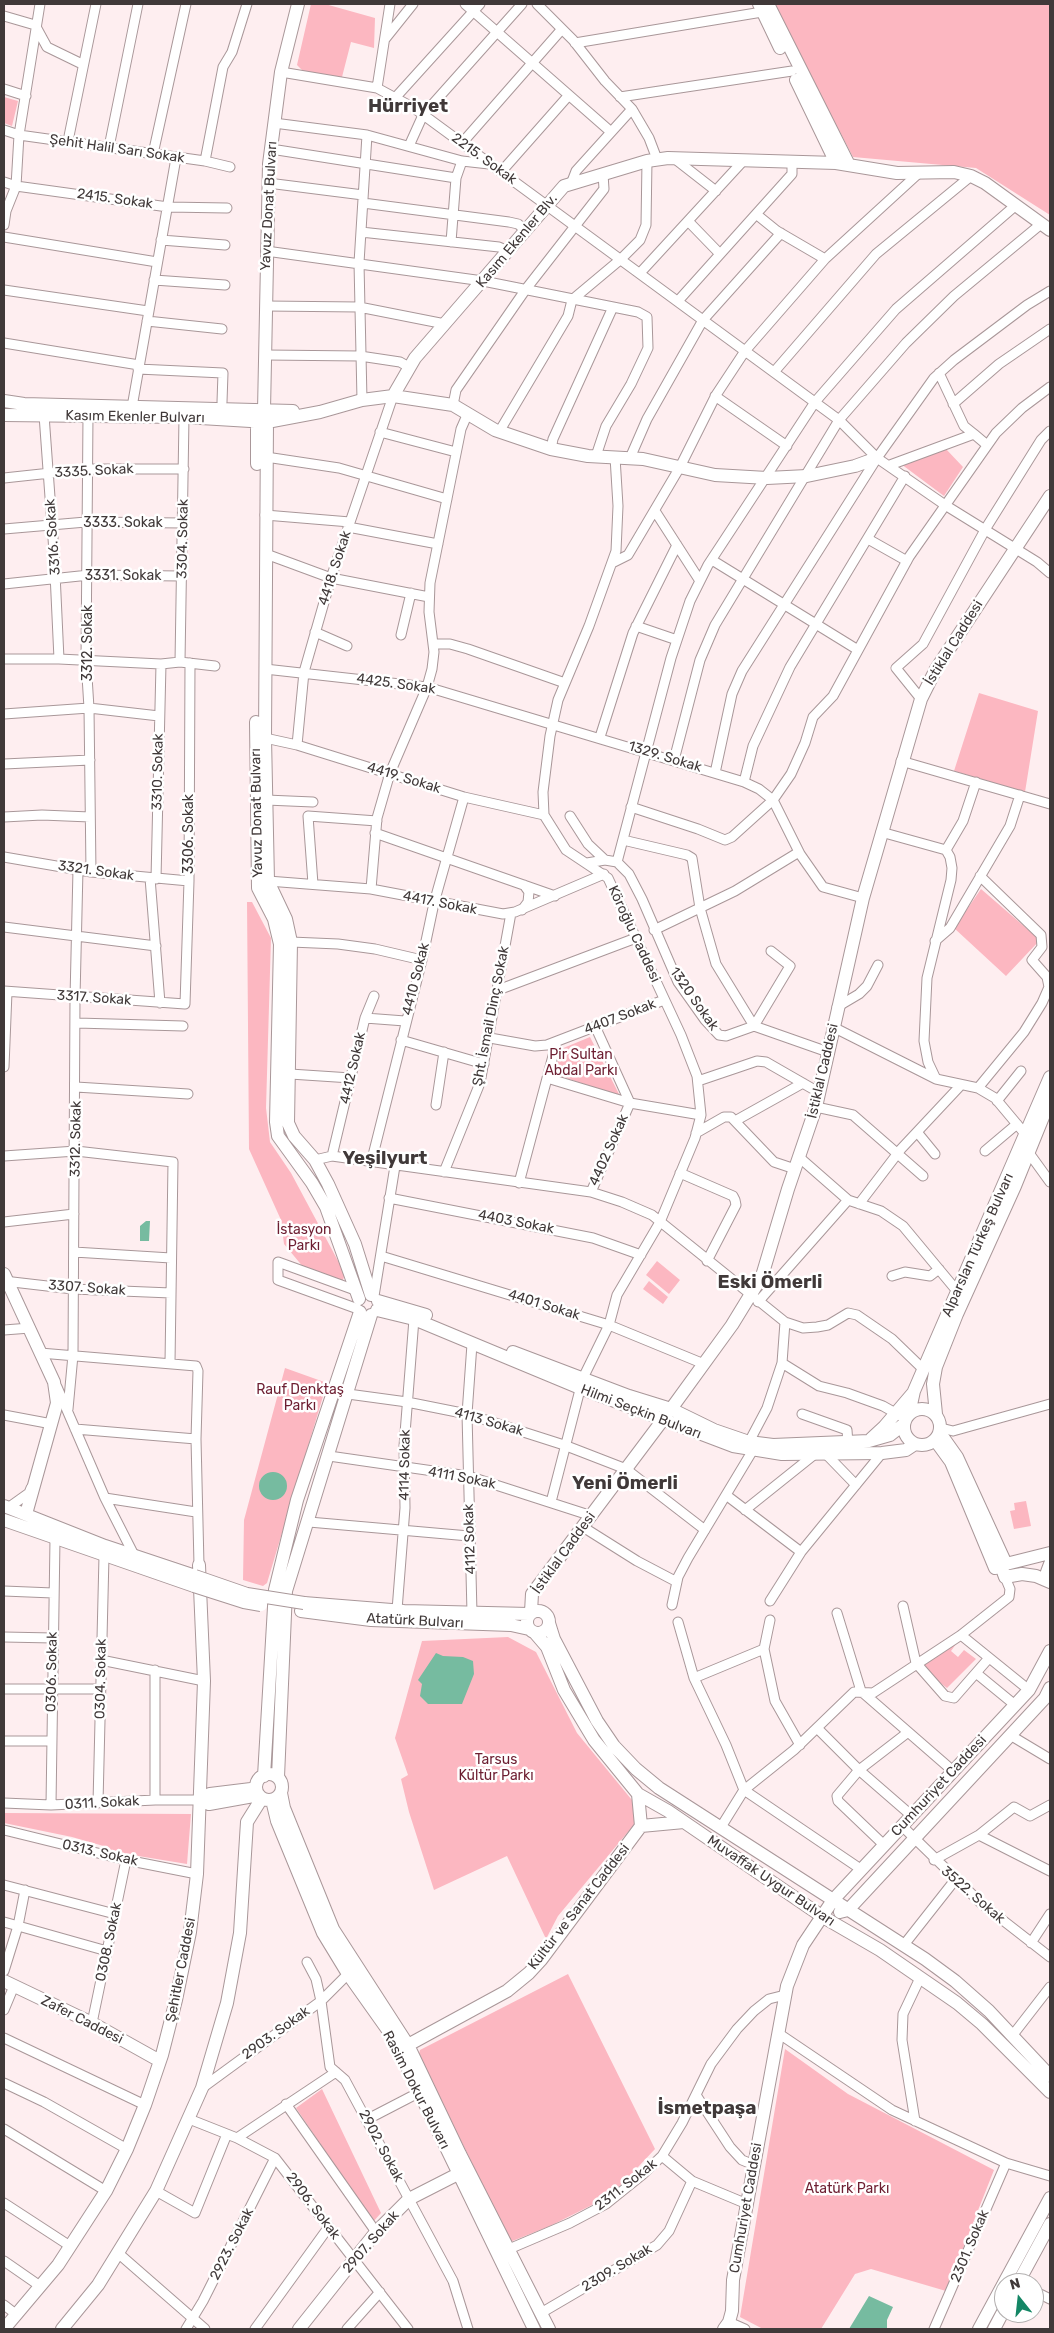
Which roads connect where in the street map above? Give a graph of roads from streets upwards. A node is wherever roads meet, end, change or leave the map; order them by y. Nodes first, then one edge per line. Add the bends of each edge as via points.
1 (40, 4) edge
2 (96, 4) edge
3 (138, 4) edge
4 (186, 4) edge
5 (247, 4) edge
6 (298, 4) edge
7 (390, 4) edge
8 (413, 4) edge
9 (465, 4) edge
10 (480, 4) edge
11 (522, 4) edge
12 (538, 4) edge
13 (763, 7) edge
14 (473, 11) junction
15 (4, 16) edge
16 (35, 25) junction
17 (562, 29) junction
18 (496, 32) junction
19 (384, 39) junction
20 (575, 43) junction
21 (533, 63) junction
22 (82, 64) junction
23 (792, 71) junction
24 (281, 72) junction
25 (378, 88) junction
26 (4, 89) edge
27 (569, 95) junction
28 (26, 96) junction
29 (620, 96) junction
30 (395, 98) junction
31 (632, 109) junction
32 (423, 115) junction
33 (274, 123) junction
34 (4, 130) edge
35 (612, 132) junction
36 (19, 135) junction
37 (367, 135) junction
38 (68, 141) junction
39 (462, 143) junction
40 (409, 146) junction
41 (109, 147) junction
42 (271, 149) junction
43 (153, 154) junction
44 (176, 158) junction
45 (674, 158) junction
46 (652, 160) junction
47 (744, 160) junction
48 (205, 161) junction
49 (462, 161) junction
50 (792, 162) junction
51 (365, 163) junction
52 (843, 164) junction
53 (492, 165) junction
54 (230, 167) dead end
55 (501, 172) junction
56 (919, 173) junction
57 (603, 174) junction
58 (971, 176) junction
59 (456, 178) junction
60 (4, 182) edge
61 (268, 183) junction
62 (571, 184) junction
63 (16, 186) junction
64 (716, 191) junction
65 (363, 199) junction
66 (546, 205) junction
67 (1016, 205) junction
68 (168, 207) junction
69 (227, 208) dead end
70 (5, 210) edge
71 (453, 214) junction
72 (756, 214) junction
73 (688, 221) junction
74 (4, 225) edge
75 (575, 226) junction
76 (1046, 227) edge
77 (525, 230) junction
78 (361, 232) junction
79 (781, 233) junction
80 (4, 237) edge
81 (161, 240) junction
82 (451, 242) junction
83 (225, 245) dead end
84 (266, 251) junction
85 (508, 251) junction
86 (720, 254) junction
87 (825, 259) junction
88 (621, 260) junction
89 (157, 262) junction
90 (359, 264) junction
91 (640, 273) junction
92 (154, 280) junction
93 (483, 281) junction
94 (225, 285) dead end
95 (526, 289) junction
96 (4, 290) edge
97 (1050, 291) edge
98 (572, 300) junction
99 (678, 301) junction
100 (266, 306) junction
101 (359, 307) junction
102 (613, 307) junction
103 (148, 310) junction
104 (703, 320) junction
105 (147, 321) junction
106 (445, 324) junction
107 (1050, 328) edge
108 (222, 329) dead end
109 (4, 343) edge
110 (745, 351) junction
111 (266, 355) junction
112 (360, 356) junction
113 (139, 367) junction
114 (409, 367) junction
115 (774, 372) junction
116 (939, 374) junction
117 (1050, 387) edge
118 (392, 396) junction
119 (715, 396) junction
120 (362, 400) junction
121 (4, 401) edge
122 (222, 402) dead end
123 (815, 402) junction
124 (954, 404) junction
125 (452, 405) junction
126 (132, 407) junction
127 (468, 413) junction
128 (4, 415) edge
129 (44, 415) junction
130 (88, 415) junction
131 (184, 417) junction
132 (263, 418) junction
133 (839, 420) junction
134 (1050, 431) edge
135 (380, 432) junction
136 (499, 432) junction
137 (974, 434) junction
138 (987, 445) junction
139 (787, 446) junction
140 (551, 449) junction
141 (456, 452) junction
142 (596, 456) junction
143 (615, 457) junction
144 (266, 458) junction
145 (630, 458) junction
146 (877, 458) junction
147 (890, 465) junction
148 (680, 467) junction
149 (88, 469) junction
150 (184, 469) junction
151 (49, 473) junction
152 (366, 476) junction
153 (806, 476) junction
154 (905, 476) junction
155 (4, 478) edge
156 (766, 478) junction
157 (1050, 496) edge
158 (447, 500) junction
159 (945, 505) junction
160 (655, 511) junction
161 (266, 515) junction
162 (86, 522) junction
163 (183, 523) junction
164 (53, 525) junction
165 (349, 525) junction
166 (986, 528) junction
167 (4, 529) edge
168 (868, 539) junction
169 (438, 544) junction
170 (677, 545) junction
171 (1014, 549) junction
172 (266, 554) junction
173 (712, 560) junction
174 (907, 561) junction
175 (612, 563) junction
176 (1050, 573) edge
177 (88, 576) junction
178 (182, 576) junction
179 (56, 578) junction
180 (331, 578) junction
181 (700, 581) junction
182 (743, 581) junction
183 (4, 584) edge
184 (411, 593) junction
185 (429, 597) junction
186 (784, 605) junction
187 (815, 625) junction
188 (636, 626) junction
189 (315, 632) junction
190 (401, 635) dead end
191 (677, 640) junction
192 (433, 644) junction
193 (347, 646) dead end
194 (858, 650) junction
195 (4, 659) edge
196 (59, 659) junction
197 (86, 660) junction
198 (180, 662) junction
199 (190, 663) junction
200 (161, 664) junction
201 (215, 666) dead end
202 (265, 669) junction
203 (304, 672) junction
204 (565, 684) junction
205 (428, 687) junction
206 (921, 699) junction
207 (89, 708) junction
208 (4, 714) edge
209 (159, 716) junction
210 (553, 723) junction
211 (600, 737) junction
212 (265, 738) junction
213 (297, 745) junction
214 (646, 751) junction
215 (90, 760) junction
216 (674, 760) junction
217 (901, 761) junction
218 (4, 764) edge
219 (390, 773) junction
220 (715, 773) junction
221 (744, 782) junction
222 (976, 782) junction
223 (1020, 795) junction
224 (464, 796) junction
225 (266, 800) junction
226 (773, 800) junction
227 (313, 802) dead end
228 (1050, 804) edge
229 (631, 807) junction
230 (544, 814) junction
231 (570, 816) dead end
232 (4, 817) edge
233 (90, 817) junction
234 (377, 821) junction
235 (881, 832) junction
236 (374, 834) junction
237 (623, 840) junction
238 (946, 850) junction
239 (799, 852) junction
240 (4, 857) edge
241 (447, 857) junction
242 (604, 860) junction
243 (617, 862) junction
244 (587, 863) junction
245 (78, 870) junction
246 (91, 872) junction
247 (604, 874) junction
248 (980, 876) junction
249 (153, 879) junction
250 (189, 881) junction
251 (268, 881) junction
252 (312, 884) junction
253 (524, 884) junction
254 (372, 889) junction
255 (555, 896) junction
256 (863, 898) junction
257 (434, 903) junction
258 (700, 908) junction
259 (522, 910) junction
260 (511, 913) junction
261 (4, 927) edge
262 (654, 930) junction
263 (77, 935) junction
264 (636, 938) junction
265 (935, 941) junction
266 (291, 942) junction
267 (156, 946) junction
268 (772, 951) dead end
269 (422, 960) junction
270 (878, 965) dead end
271 (498, 990) junction
272 (5, 991) edge
273 (374, 996) dead end
274 (75, 998) junction
275 (664, 1000) junction
276 (160, 1003) junction
277 (185, 1004) joint
278 (837, 1007) junction
279 (365, 1018) junction
280 (405, 1021) junction
281 (77, 1023) junction
282 (183, 1026) dead end
283 (595, 1026) junction
284 (754, 1026) junction
285 (833, 1027) junction
286 (490, 1038) junction
287 (401, 1040) junction
288 (557, 1041) junction
289 (444, 1052) junction
290 (828, 1052) junction
291 (484, 1064) junction
292 (4, 1067) edge
293 (1021, 1070) dead end
294 (290, 1074) junction
295 (1050, 1077) edge
296 (351, 1078) junction
297 (548, 1078) junction
298 (936, 1079) junction
299 (698, 1082) junction
300 (803, 1082) junction
301 (961, 1085) junction
302 (76, 1087) junction
303 (978, 1088) junction
304 (820, 1093) junction
305 (188, 1094) dead end
306 (1050, 1099) edge
307 (997, 1101) junction
308 (630, 1103) junction
309 (436, 1105) dead end
310 (816, 1107) junction
311 (701, 1115) junction
312 (735, 1121) junction
313 (1017, 1124) junction
314 (916, 1132) junction
315 (696, 1133) junction
316 (1026, 1135) junction
317 (76, 1151) junction
318 (985, 1151) dead end
319 (898, 1153) junction
320 (1028, 1153) junction
321 (935, 1154) dead end
322 (4, 1156) edge
323 (332, 1156) junction
324 (315, 1160) junction
325 (371, 1162) junction
326 (797, 1164) junction
327 (395, 1166) junction
328 (444, 1172) junction
329 (680, 1173) junction
330 (923, 1176) dead end
331 (520, 1182) junction
332 (1050, 1182) edge
333 (590, 1192) junction
334 (389, 1198) junction
335 (848, 1200) junction
336 (859, 1204) junction
337 (74, 1214) junction
338 (4, 1222) edge
339 (660, 1222) junction
340 (74, 1252) junction
341 (641, 1255) junction
342 (381, 1256) junction
343 (171, 1258) junction
344 (707, 1261) junction
345 (940, 1269) junction
346 (892, 1276) dead end
347 (5, 1278) edge
348 (73, 1290) junction
349 (957, 1292) junction
350 (171, 1293) junction
351 (755, 1299) junction
352 (367, 1303) junction
353 (414, 1320) junction
354 (785, 1322) junction
355 (609, 1325) junction
356 (30, 1328) junction
357 (4, 1330) edge
358 (472, 1344) junction
359 (40, 1353) junction
360 (73, 1355) junction
361 (782, 1362) junction
362 (170, 1363) junction
363 (704, 1364) junction
364 (923, 1370) junction
365 (54, 1382) junction
366 (582, 1383) junction
367 (348, 1394) junction
368 (407, 1402) junction
369 (1050, 1404) edge
370 (68, 1409) junction
371 (467, 1414) junction
372 (668, 1414) junction
373 (802, 1414) dead end
374 (936, 1414) junction
375 (4, 1415) edge
376 (904, 1418) junction
377 (52, 1424) junction
378 (76, 1429) junction
379 (938, 1434) junction
380 (196, 1439) junction
381 (848, 1444) junction
382 (915, 1444) junction
383 (566, 1445) junction
384 (751, 1446) junction
385 (820, 1453) junction
386 (882, 1453) junction
387 (329, 1456) junction
388 (404, 1468) junction
389 (626, 1469) junction
390 (468, 1476) junction
391 (36, 1479) junction
392 (856, 1485) junction
393 (726, 1495) junction
394 (104, 1498) junction
395 (551, 1502) junction
396 (6, 1507) edge
397 (745, 1510) junction
398 (196, 1512) junction
399 (26, 1514) junction
400 (592, 1516) junction
401 (4, 1520) edge
402 (309, 1522) junction
403 (583, 1527) junction
404 (705, 1530) junction
405 (403, 1531) junction
406 (469, 1536) junction
407 (55, 1539) junction
408 (800, 1552) junction
409 (1050, 1553) edge
410 (104, 1556) junction
411 (135, 1557) junction
412 (1050, 1564) edge
413 (1004, 1569) junction
414 (196, 1575) junction
415 (677, 1582) junction
416 (1050, 1582) edge
417 (4, 1591) edge
418 (281, 1591) junction
419 (53, 1593) junction
420 (770, 1601) dead end
421 (672, 1605) dead end
422 (903, 1606) dead end
423 (302, 1607) junction
424 (397, 1610) junction
425 (472, 1613) junction
426 (530, 1613) junction
427 (838, 1613) dead end
428 (770, 1620) dead end
429 (678, 1622) dead end
430 (549, 1624) junction
431 (532, 1631) junction
432 (961, 1634) junction
433 (4, 1636) edge
434 (53, 1638) junction
435 (764, 1649) junction
436 (1050, 1651) edge
437 (990, 1658) junction
438 (101, 1660) junction
439 (916, 1663) junction
440 (155, 1670) junction
441 (976, 1673) junction
442 (694, 1678) junction
443 (204, 1681) junction
444 (1050, 1688) edge
445 (4, 1689) edge
446 (52, 1689) junction
447 (101, 1689) junction
448 (1029, 1690) junction
449 (861, 1691) junction
450 (1015, 1704) junction
451 (995, 1726) junction
452 (817, 1728) junction
453 (908, 1733) junction
454 (1010, 1735) junction
455 (4, 1741) edge
456 (51, 1741) junction
457 (800, 1745) junction
458 (1050, 1759) edge
459 (860, 1770) junction
460 (953, 1771) junction
461 (264, 1776) junction
462 (278, 1777) junction
463 (744, 1790) junction
464 (638, 1794) junction
465 (266, 1796) junction
466 (155, 1800) junction
467 (200, 1800) junction
468 (4, 1803) edge
469 (98, 1803) junction
470 (51, 1805) junction
471 (1050, 1806) edge
472 (912, 1816) junction
473 (684, 1822) junction
474 (641, 1826) junction
475 (902, 1826) junction
476 (721, 1827) junction
477 (4, 1830) edge
478 (979, 1835) junction
479 (914, 1839) junction
480 (884, 1845) junction
481 (126, 1860) junction
482 (934, 1860) junction
483 (862, 1870) junction
484 (1050, 1871) edge
485 (197, 1874) junction
486 (955, 1880) junction
487 (4, 1885) edge
488 (25, 1890) junction
489 (833, 1900) junction
490 (848, 1910) junction
491 (116, 1914) junction
492 (1050, 1914) edge
493 (823, 1917) junction
494 (4, 1922) edge
495 (18, 1926) junction
496 (1031, 1944) junction
497 (904, 1946) junction
498 (107, 1951) junction
499 (1050, 1957) edge
500 (307, 1962) dead end
501 (4, 1971) edge
502 (348, 1974) junction
503 (920, 1978) junction
504 (9, 1983) edge
505 (1050, 1987) edge
506 (785, 1995) junction
507 (321, 2000) junction
508 (4, 2010) edge
509 (92, 2023) junction
510 (778, 2033) junction
511 (1012, 2036) junction
512 (4, 2038) edge
513 (408, 2044) junction
514 (160, 2061) junction
515 (336, 2072) junction
516 (1050, 2076) edge
517 (4, 2083) edge
518 (202, 2088) junction
519 (420, 2092) junction
520 (1050, 2092) edge
521 (696, 2095) junction
522 (286, 2104) junction
523 (145, 2105) junction
524 (189, 2119) junction
525 (366, 2120) junction
526 (915, 2121) junction
527 (4, 2129) edge
528 (227, 2134) junction
529 (237, 2138) junction
530 (128, 2149) junction
531 (662, 2156) junction
532 (275, 2158) junction
533 (1006, 2163) junction
534 (754, 2166) junction
535 (458, 2174) junction
536 (1050, 2176) edge
537 (692, 2182) junction
538 (106, 2191) junction
539 (156, 2191) junction
540 (1050, 2198) edge
541 (409, 2199) junction
542 (4, 2203) edge
543 (747, 2204) junction
544 (1050, 2224) edge
545 (328, 2228) junction
546 (376, 2232) junction
547 (70, 2246) junction
548 (509, 2250) junction
549 (118, 2252) junction
550 (355, 2260) junction
551 (4, 2261) edge
552 (1023, 2273) edge
553 (40, 2286) junction
554 (380, 2292) junction
555 (4, 2305) edge
556 (541, 2313) junction
557 (17, 2315) junction
558 (193, 2320) junction
559 (727, 2325) edge
560 (4, 2329) edge
561 (62, 2329) edge
562 (186, 2329) edge
563 (205, 2329) edge
564 (255, 2329) edge
565 (299, 2329) edge
566 (347, 2329) edge
567 (408, 2329) edge
568 (468, 2329) edge
569 (534, 2329) edge
570 (549, 2329) edge
571 (745, 2329) edge
572 (934, 2329) edge
573 (979, 2329) edge

1 - 16 street
2 - 22 street
3 - 41 street
4 - 43 street
5 - 48 street via 232,52 223,67
6 - 24 street, Yavuz Donat Bulvarı
7 - 19 street
8 - 19 street
9 - 14 street
10 - 14 street
11 - 18 street
12 - 17 street
13 - 20 street
13 - 23 street
13 - 52 street
14 - 18 street
14 - 30 street
15 - 16 street
16 - 22 street via 47,47
16 - 28 street
17 - 20 street
17 - 21 street
18 - 21 street
18 - 32 street
19 - 25 street
20 - 29 street
21 - 27 street
21 - 39 street
22 - 38 street
23 - 29 street
23 - 52 street
24 - 25 street, 2215. Sokak
24 - 33 street, Yavuz Donat Bulvarı
25 - 30 street, 2215. Sokak
26 - 28 street
27 - 35 street
27 - 55 street
28 - 36 street
29 - 31 street
30 - 32 street, 2215. Sokak
31 - 35 street
31 - 46 street via 649,138
32 - 39 street, 2215. Sokak
32 - 40 street
33 - 37 street
33 - 42 street, Yavuz Donat Bulvarı
34 - 36 street, Şehit Halil Sarı Sokak
35 - 62 street via 576,171
36 - 38 street, Şehit Halil Sarı Sokak
36 - 63 street
37 - 40 street
37 - 51 street
38 - 41 street, Şehit Halil Sarı Sokak
39 - 53 street, 2215. Sokak
40 - 49 street
41 - 43 street, Şehit Halil Sarı Sokak
42 - 51 street
42 - 61 street, Yavuz Donat Bulvarı
43 - 44 street, Şehit Halil Sarı Sokak
44 - 48 street, Şehit Halil Sarı Sokak
44 - 68 street
45 - 46 street, Kasım Ekenler Blv.
45 - 47 street, Kasım Ekenler Blv.
45 - 64 street
46 - 57 street, Kasım Ekenler Blv.
46 - 88 street via 646,225 640,240
47 - 50 street, Kasım Ekenler Blv.
47 - 64 street
48 - 54 street, Şehit Halil Sarı Sokak
49 - 53 street
49 - 59 street
50 - 52 street, Kasım Ekenler Blv.
50 - 72 street via 792,174
51 - 59 street
51 - 65 street
52 - 56 street, Kasım Ekenler Blv. via 897,173
53 - 55 street, 2215. Sokak
55 - 66 street, 2215. Sokak
56 - 58 street, Kasım Ekenler Blv. via 954,172
56 - 87 street
57 - 62 street, Kasım Ekenler Blv.
57 - 75 street via 604,189
58 - 67 street
58 - 115 street via 876,254
59 - 71 street
60 - 63 street, 2415. Sokak
61 - 65 street
61 - 84 street, Yavuz Donat Bulvarı
62 - 66 street, Kasım Ekenler Blv. via 564,186
63 - 68 street, 2415. Sokak
63 - 70 street
64 - 73 street
65 - 71 street
65 - 78 street
66 - 75 street, 2215. Sokak
66 - 77 street, Kasım Ekenler Blv.
67 - 76 street
67 - 123 street via 896,309
68 - 69 street, 2415. Sokak
68 - 81 street
70 - 74 street
71 - 77 street via 509,222
71 - 82 street
72 - 79 street
72 - 86 street
73 - 86 street
73 - 91 street
75 - 88 street, 2215. Sokak
75 - 95 street
76 - 133 street via 954,296 913,336
77 - 85 street, Kasım Ekenler Blv.
78 - 82 street
78 - 90 street
79 - 87 street
79 - 104 street
80 - 89 street
81 - 83 street
81 - 89 street
82 - 85 street via 499,247
84 - 90 street
84 - 100 street, Yavuz Donat Bulvarı
85 - 93 street, Kasım Ekenler Blv.
86 - 99 street
87 - 110 street
88 - 91 street, 2215. Sokak
88 - 98 street
89 - 92 street
90 - 93 street
90 - 101 street
91 - 99 street, 2215. Sokak
92 - 94 street
92 - 103 street
93 - 95 street
93 - 106 street, Kasım Ekenler Blv.
95 - 98 street
95 - 125 street via 456,390
96 - 103 street
97 - 116 street via 1020,310
98 - 102 street
98 - 136 street via 568,316
99 - 104 street, 2215. Sokak
100 - 101 street
100 - 111 street, Yavuz Donat Bulvarı
101 - 106 street
101 - 112 street
102 - 140 street
102 - 142 street via 647,317 648,348 606,426
103 - 105 street
104 - 110 street, 2215. Sokak
104 - 145 street via 647,419
105 - 108 street
105 - 113 street
106 - 114 street, Kasım Ekenler Blv.
107 - 124 street via 999,364
109 - 113 street
110 - 115 street, 2215. Sokak
110 - 119 street
111 - 112 street
111 - 132 street, Yavuz Donat Bulvarı
112 - 114 street via 400,362
112 - 120 street
113 - 122 street via 223,373
113 - 126 street
114 - 118 street, Kasım Ekenler Blv.
115 - 123 street, 2215. Sokak
116 - 124 street
116 - 146 street
117 - 138 street via 1022,408
118 - 120 street
118 - 125 street
118 - 135 street, 4418. Sokak
119 - 139 street
119 - 148 street
120 - 132 street via 320,412
121 - 126 street, Kasım Ekenler Bulvarı
123 - 133 street, 2215. Sokak
123 - 139 street
124 - 137 street via 964,426
125 - 127 street
126 - 132 street, Kasım Ekenler Bulvarı
127 - 136 street
127 - 141 street
128 - 129 street, Kasım Ekenler Bulvarı
129 - 130 street, Kasım Ekenler Bulvarı
129 - 151 street, 3316. Sokak
130 - 131 street, Kasım Ekenler Bulvarı
130 - 149 street, 3312. Sokak
131 - 132 street, Kasım Ekenler Bulvarı
131 - 150 street, 3304. Sokak
132 - 144 street, Yavuz Donat Bulvarı
132 - 352 street, Yavuz Donat Bulvarı via 256,751 258,888 274,919 280,944 276,1122 278,1136 326,1207
133 - 146 street, 2215. Sokak
133 - 153 street
134 - 166 street via 1041,440
135 - 141 street
135 - 152 street, 4418. Sokak
136 - 140 street
137 - 138 street
137 - 147 street
138 - 159 street
139 - 156 street
140 - 142 street
141 - 158 street
142 - 143 street
143 - 145 street
143 - 175 street via 618,527
144 - 152 street via 339,468
144 - 161 street, Yavuz Donat Bulvarı
145 - 148 street
146 - 147 street, 2215. Sokak
146 - 153 street
146 - 186 street
147 - 154 street, 2215. Sokak
148 - 156 street via 715,475
148 - 160 street
149 - 150 street, 3335. Sokak
149 - 151 street, 3335. Sokak
149 - 162 street, 3312. Sokak
150 - 163 street, 3304. Sokak
151 - 155 street, 3335. Sokak
151 - 164 street, 3316. Sokak
152 - 158 street
152 - 165 street, 4418. Sokak
153 - 156 street
153 - 182 street
154 - 159 street, 2215. Sokak
154 - 168 street
156 - 173 street
157 - 171 street, İstiklal Caddesi
158 - 169 street
159 - 166 street, 2215. Sokak
159 - 174 street
160 - 170 street
160 - 175 street via 628,555
161 - 165 street
161 - 172 street, Yavuz Donat Bulvarı
162 - 163 street, 3333. Sokak
162 - 164 street, 3333. Sokak
162 - 177 street, 3312. Sokak
163 - 178 street, 3304. Sokak
164 - 167 street, 3333. Sokak
164 - 179 street, 3316. Sokak
165 - 169 street
165 - 180 street, 4418. Sokak
166 - 171 street, 2215. Sokak
166 - 206 street via 923,644 896,668
168 - 174 street
168 - 187 street
169 - 185 street
170 - 181 street
170 - 188 street
171 - 176 street, 2215. Sokak
171 - 206 street, İstiklal Caddesi via 931,677
172 - 180 street
172 - 202 street, Yavuz Donat Bulvarı
173 - 181 street
173 - 182 street
174 - 194 street
175 - 204 street
177 - 178 street, 3331. Sokak
177 - 179 street, 3331. Sokak
177 - 197 street, 3312. Sokak
178 - 198 street, 3304. Sokak
179 - 183 street, 3331. Sokak
179 - 196 street, 3316. Sokak
180 - 184 street
180 - 189 street, 4418. Sokak
181 - 191 street
182 - 186 street
182 - 216 street via 715,625 700,660
184 - 185 street
184 - 190 street
185 - 192 street
186 - 187 street
186 - 220 street via 742,671 732,694
187 - 194 street
187 - 221 street via 790,667 753,746
188 - 191 street
188 - 211 street via 622,661
189 - 193 street
189 - 203 street, 4418. Sokak
191 - 214 street
192 - 204 street via 468,649
192 - 205 street
194 - 226 street via 833,696 813,717 806,743 791,774
195 - 196 street
196 - 197 street
197 - 200 street
197 - 207 street, 3312. Sokak
198 - 199 street
198 - 200 street
199 - 201 street
199 - 250 street, 3306. Sokak
200 - 209 street, 3310. Sokak
202 - 203 street, 4425. Sokak
202 - 212 street, Yavuz Donat Bulvarı
203 - 205 street, 4425. Sokak
203 - 213 street, 4418. Sokak
204 - 210 street
205 - 210 street, 4425. Sokak
205 - 219 street
206 - 217 street, İstiklal Caddesi
207 - 208 street
207 - 209 street
207 - 215 street, 3312. Sokak
209 - 249 street, 3310. Sokak
210 - 211 street, 1329. Sokak
210 - 230 street via 543,792
211 - 214 street, 1329. Sokak
212 - 213 street, 4419. Sokak
212 - 225 street, Yavuz Donat Bulvarı
213 - 219 street, 4419. Sokak
214 - 216 street, 1329. Sokak
214 - 229 street
215 - 218 street
215 - 233 street, 3312. Sokak
216 - 220 street, 1329. Sokak
217 - 222 street
217 - 235 street, İstiklal Caddesi
219 - 224 street, 4419. Sokak
219 - 234 street
220 - 221 street, 1329. Sokak
221 - 226 street, 1329. Sokak
222 - 223 street
222 - 238 street via 963,820
223 - 228 street
223 - 248 street via 1010,826
224 - 230 street, 4419. Sokak
224 - 241 street, 4410 Sokak
225 - 227 street
225 - 251 street, Yavuz Donat Bulvarı
226 - 229 street via 732,837 724,840
226 - 239 street
229 - 237 street
230 - 244 street, Köroğlu Caddesi via 566,850
231 - 242 street via 588,844
232 - 233 street
233 - 246 street, 3312. Sokak
234 - 236 street
234 - 252 street via 308,816
235 - 238 street
235 - 256 street, İstiklal Caddesi
236 - 241 street
236 - 254 street
237 - 243 street
237 - 258 street via 687,854 692,858
238 - 265 street via 952,868
239 - 256 street via 823,887
239 - 258 street
240 - 245 street, 3321. Sokak
241 - 253 street
241 - 257 street, 4410 Sokak
242 - 243 street
242 - 244 street
243 - 262 street, 1320 Sokak via 629,874
244 - 247 street, Köroğlu Caddesi
245 - 246 street, 3321. Sokak
245 - 263 street, 3312. Sokak
246 - 249 street, 3321. Sokak
247 - 255 street, 4417. Sokak
247 - 264 street, Köroğlu Caddesi
248 - 265 street via 950,928
248 - 303 street via 1041,935 1042,947 1032,960 1047,977 1049,987 1024,1032
249 - 250 street, 3321. Sokak
249 - 267 street, 3310. Sokak
250 - 277 street, 3306. Sokak
251 - 252 street, 4417. Sokak
251 - 266 street, Yavuz Donat Bulvarı via 286,920
252 - 254 street, 4417. Sokak
253 - 255 street
253 - 259 street via 529,892 528,902
254 - 257 street, 4417. Sokak
255 - 259 street, 4417. Sokak
256 - 278 street, İstiklal Caddesi
257 - 260 street, 4417. Sokak via 491,913
257 - 269 street, 4410 Sokak
258 - 262 street
258 - 284 street via 716,964
259 - 260 street, 4417. Sokak
260 - 271 street, Şht. İsmail Dinç Sokak
261 - 263 street
262 - 284 street, 1320 Sokak via 678,982 719,1035 726,1036
263 - 267 street
263 - 274 street, 3312. Sokak
264 - 271 street
264 - 275 street, Köroğlu Caddesi
265 - 298 street via 927,978 924,1042
266 - 269 street via 375,949
266 - 294 street, Yavuz Donat Bulvarı
267 - 276 street, 3310. Sokak
268 - 284 street via 790,966
269 - 280 street, 4410 Sokak
270 - 278 street via 860,994
271 - 286 street, Şht. İsmail Dinç Sokak
272 - 274 street, 3317. Sokak
272 - 292 street
273 - 279 street
274 - 276 street, 3317. Sokak
274 - 281 street, 3312. Sokak
275 - 283 street, 4407 Sokak
275 - 299 street, Köroğlu Caddesi
276 - 277 street, 3317. Sokak
278 - 285 street, İstiklal Caddesi
279 - 280 street, 4412 Sokak
279 - 296 street, 4412 Sokak
280 - 287 street, 4410 Sokak
281 - 282 street
281 - 302 street, 3312. Sokak
283 - 288 street, 4407 Sokak
283 - 308 street, 4402 Sokak
284 - 290 street
285 - 290 street, İstiklal Caddesi
285 - 298 street
286 - 288 street, 4407 Sokak via 534,1046
286 - 291 street, Şht. İsmail Dinç Sokak
287 - 289 street
287 - 325 street, 4410 Sokak
288 - 297 street
289 - 291 street
289 - 309 street
290 - 304 street, İstiklal Caddesi
291 - 328 street, Şht. İsmail Dinç Sokak via 480,1083
293 - 307 street
294 - 296 street
294 - 324 street, Yavuz Donat Bulvarı via 288,1123 294,1136
295 - 316 street, Alparslan Türkeş Bulvarı
296 - 323 street, 4412 Sokak
297 - 308 street
297 - 331 street
298 - 301 street
299 - 300 street via 757,1061 766,1062
299 - 311 street, Köroğlu Caddesi
300 - 304 street
300 - 312 street
301 - 303 street
301 - 314 street
302 - 305 street
302 - 317 street, 3312. Sokak
303 - 307 street
304 - 310 street, İstiklal Caddesi
306 - 320 street, Alparslan Türkeş Bulvarı
307 - 313 street
308 - 311 street
308 - 333 street, 4402 Sokak
310 - 319 street via 853,1115
310 - 326 street, İstiklal Caddesi
311 - 315 street, Köroğlu Caddesi
312 - 315 street via 724,1116
312 - 326 street via 774,1162
313 - 316 street
313 - 318 street
314 - 319 street
314 - 321 street
315 - 329 street, Köroğlu Caddesi
316 - 349 street, Alparslan Türkeş Bulvarı
317 - 322 street
317 - 337 street, 3312. Sokak
317 - 343 street via 173,1162
319 - 330 street
319 - 336 street
320 - 332 street
320 - 374 street, Alparslan Türkeş Bulvarı via 936,1366 932,1384
323 - 324 street
323 - 325 street
324 - 352 street, Yavuz Donat Bulvarı via 355,1244
325 - 327 street
326 - 335 street
326 - 351 street, İstiklal Caddesi
327 - 328 street
327 - 334 street
328 - 331 street
329 - 339 street, Köroğlu Caddesi
329 - 344 street via 733,1196 735,1200 736,1205
331 - 333 street
333 - 339 street via 622,1202
334 - 341 street, 4403 Sokak via 594,1238
334 - 342 street
335 - 336 street
335 - 351 street
336 - 345 street via 881,1211 903,1226
337 - 338 street
337 - 340 street, 3312. Sokak
339 - 341 street, Köroğlu Caddesi
339 - 344 street
340 - 343 street
340 - 348 street, 3312. Sokak
341 - 355 street, Köroğlu Caddesi via 617,1295
342 - 352 street
342 - 355 street, 4401 Sokak
343 - 350 street
344 - 351 street
345 - 346 street via 930,1276 906,1272
345 - 349 street
347 - 348 street, 3307. Sokak
347 - 356 street
348 - 350 street, 3307. Sokak
348 - 360 street, 3312. Sokak
349 - 364 street, Alparslan Türkeş Bulvarı
350 - 362 street
351 - 354 street
351 - 363 street, İstiklal Caddesi
352 - 352 street via 278,1262 278,1280
352 - 353 street, Hilmi Seçkin Bulvarı
352 - 366 street, Hilmi Seçkin Bulvarı via 415,1311
352 - 367 street
352 - 418 street via 297,1500
353 - 358 street, Hilmi Seçkin Bulvarı
353 - 368 street, 4114 Sokak
354 - 361 street
354 - 364 street via 803,1328 817,1327 828,1325 848,1313 857,1315 892,1339
355 - 363 street, 4401 Sokak
355 - 366 street, Köroğlu Caddesi
356 - 357 street
356 - 359 street
358 - 366 street, Hilmi Seçkin Bulvarı
358 - 371 street, 4112 Sokak
359 - 360 street
359 - 365 street
360 - 362 street
360 - 370 street, 3312. Sokak
361 - 376 street via 818,1386 883,1406
361 - 384 street
362 - 380 street via 192,1364 198,1370
363 - 372 street, İstiklal Caddesi
364 - 376 street, Alparslan Türkeş Bulvarı
365 - 370 street
365 - 377 street via 58,1403
366 - 372 street, Hilmi Seçkin Bulvarı
366 - 383 street, Köroğlu Caddesi
367 - 368 street, 4113 Sokak
367 - 387 street
368 - 371 street, 4113 Sokak
368 - 388 street, 4114 Sokak
369 - 379 street
370 - 378 street
371 - 383 street, 4113 Sokak
371 - 390 street, 4112 Sokak
372 - 384 street, Hilmi Seçkin Bulvarı via 704,1437
372 - 389 street, İstiklal Caddesi
373 - 381 street via 847,1430
374 - 376 street via 926,1409 914,1410
374 - 379 street
375 - 377 street
376 - 381 street, Hilmi Seçkin Bulvarı via 890,1435
376 - 382 street via 906,1436
377 - 391 street
378 - 380 street
378 - 394 street
379 - 382 street via 929,1444
379 - 413 street via 995,1568
380 - 398 street
381 - 384 street, Hilmi Seçkin Bulvarı
382 - 386 street, Hilmi Seçkin Bulvarı via 906,1450
383 - 389 street, 4113 Sokak
383 - 395 street, Köroğlu Caddesi
384 - 385 street, Hilmi Seçkin Bulvarı via 782,1454
384 - 393 street
385 - 386 street, Hilmi Seçkin Bulvarı
385 - 392 street
385 - 397 street
386 - 392 street
387 - 388 street, 4111 Sokak
387 - 402 street
388 - 390 street, 4111 Sokak
388 - 405 street, 4114 Sokak
389 - 400 street, İstiklal Caddesi
389 - 404 street, 4113 Sokak
390 - 395 street, 4111 Sokak
390 - 406 street, 4112 Sokak
391 - 396 street via 29,1493
391 - 399 street
392 - 408 street
393 - 397 street
393 - 404 street
394 - 398 street
394 - 411 street
395 - 400 street, 4111 Sokak
396 - 399 street
397 - 408 street
398 - 414 street
399 - 411 street
400 - 403 street, İstiklal Caddesi
401 - 407 street
402 - 405 street
402 - 418 street
403 - 415 street
403 - 426 street, İstiklal Caddesi via 532,1594
404 - 415 street
405 - 406 street
405 - 424 street, 4114 Sokak
406 - 425 street, 4112 Sokak
407 - 410 street
407 - 419 street, 0306. Sokak
408 - 420 street
409 - 413 street
410 - 414 street
410 - 438 street, 0304. Sokak
411 - 414 street
412 - 416 street via 1046,1572
413 - 416 street
413 - 432 street via 1010,1588 1009,1598
414 - 423 street, bridge via 244,1602
414 - 443 street, Şehitler Caddesi
415 - 421 street
417 - 419 street
418 - 461 street
418 - 462 street
419 - 434 street, 0306. Sokak
422 - 439 street
423 - 424 street, Atatürk Bulvarı
423 - 431 street, Atatürk Bulvarı via 371,1620 511,1625
424 - 425 street, Atatürk Bulvarı
425 - 426 street, Atatürk Bulvarı
426 - 430 street via 538,1610 545,1613
426 - 431 street via 526,1620
427 - 449 street
428 - 435 street
429 - 442 street
430 - 431 street via 546,1630
430 - 476 street, Muvaffak Uygur Bulvarı via 597,1721 614,1746 659,1788
431 - 464 street, Muvaffak Uygur Bulvarı via 547,1647 564,1690 594,1740
432 - 437 street
432 - 439 street
433 - 434 street
434 - 446 street, 0306. Sokak
435 - 442 street
435 - 457 street via 775,1702
436 - 448 street, Cumhuriyet Caddesi
437 - 441 street
437 - 448 street
438 - 440 street
438 - 447 street, 0304. Sokak
439 - 441 street via 945,1696 954,1698
439 - 449 street via 873,1693
440 - 443 street
440 - 466 street
441 - 450 street
442 - 463 street
443 - 467 street, Şehitler Caddesi
444 - 454 street, Cumhuriyet Caddesi via 1045,1698
445 - 446 street
446 - 447 street
446 - 456 street, 0306. Sokak
447 - 469 street, 0304. Sokak
448 - 450 street, Cumhuriyet Caddesi
449 - 452 street via 854,1692
449 - 453 street
450 - 451 street, Cumhuriyet Caddesi
451 - 454 street
451 - 460 street, Cumhuriyet Caddesi
452 - 457 street
452 - 459 street
453 - 459 street
453 - 460 street
454 - 458 street
454 - 479 street, Cumhuriyet Caddesi
455 - 456 street
456 - 470 street, 0306. Sokak
457 - 463 street
459 - 472 street
459 - 480 street via 837,1796 838,1801
460 - 472 street, Cumhuriyet Caddesi
461 - 462 street
461 - 465 street via 258,1782
462 - 465 street via 282,1786
463 - 476 street
463 - 483 street
464 - 473 street, Muvaffak Uygur Bulvarı
464 - 474 street
465 - 467 street via 209,1804
465 - 502 street, Rasim Dokur Bulvarı via 323,1933
465 - 513 street via 284,1808 333,1929
465 - 518 street via 247,1822 240,1933 227,2003
466 - 467 street, 0311. Sokak
466 - 469 street, 0311. Sokak
467 - 485 street, Şehitler Caddesi
468 - 470 street, 0311. Sokak
469 - 470 street, 0311. Sokak
471 - 478 street via 1030,1816 1014,1807
472 - 475 street, Cumhuriyet Caddesi
473 - 474 street
473 - 493 street, Muvaffak Uygur Bulvarı
474 - 513 street, Kültür ve Sanat Caddesi via 529,1972 507,1991
475 - 479 street, 3522. Sokak
475 - 480 street, Cumhuriyet Caddesi
476 - 489 street, Muvaffak Uygur Bulvarı
477 - 481 street, 0313. Sokak
478 - 482 street
478 - 484 street
479 - 482 street, 3522. Sokak
479 - 490 street, Cumhuriyet Caddesi
480 - 483 street, Cumhuriyet Caddesi
481 - 485 street, 0313. Sokak
481 - 491 street, 0308. Sokak
482 - 486 street, 3522. Sokak
483 - 489 street, Cumhuriyet Caddesi
485 - 514 street, Şehitler Caddesi via 190,1932
486 - 496 street, 3522. Sokak
486 - 497 street
487 - 488 street
488 - 491 street
488 - 495 street
489 - 490 street, Muvaffak Uygur Bulvarı
489 - 493 street, Cumhuriyet Caddesi
490 - 493 street
490 - 497 street, Muvaffak Uygur Bulvarı
491 - 498 street, 0308. Sokak
492 - 496 street
493 - 503 street, Muvaffak Uygur Bulvarı
493 - 506 street, Cumhuriyet Caddesi via 803,1945
494 - 495 street
495 - 498 street
495 - 501 street
496 - 499 street, 3522. Sokak
497 - 511 street, Muvaffak Uygur Bulvarı via 955,1981
498 - 509 street, 0308. Sokak
500 - 507 street, 2902. Sokak via 316,1979
502 - 507 street, 2903. Sokak
502 - 519 street, Rasim Dokur Bulvarı via 392,2036
503 - 520 street, Muvaffak Uygur Bulvarı via 982,2024
503 - 526 street via 902,2023
504 - 508 street
504 - 509 street, Zafer Caddesi
505 - 511 street
506 - 510 street, Cumhuriyet Caddesi
506 - 521 street, 2311. Sokak via 769,1999 737,2029 711,2064
507 - 515 street, 2902. Sokak via 330,2067
507 - 518 street, 2903. Sokak
509 - 514 street, Zafer Caddesi
510 - 526 street via 892,2110
510 - 534 street, Cumhuriyet Caddesi
511 - 516 street, Muvaffak Uygur Bulvarı
512 - 523 street
513 - 548 street
514 - 523 street, Şehitler Caddesi
515 - 522 street
515 - 525 street, 2902. Sokak via 345,2080
517 - 530 street
518 - 524 street
519 - 525 street
519 - 535 street, Rasim Dokur Bulvarı
521 - 531 street, 2311. Sokak
521 - 534 street via 730,2147 742,2160
522 - 529 street
522 - 546 street
523 - 530 street, Şehitler Caddesi
524 - 528 street, 2906. Sokak
524 - 539 street
525 - 541 street, 2902. Sokak
526 - 533 street
527 - 538 street
528 - 529 street, 2906. Sokak
528 - 539 street via 195,2213
529 - 532 street, 2906. Sokak
530 - 538 street, Şehitler Caddesi
531 - 537 street
531 - 548 street, 2311. Sokak via 606,2204
532 - 545 street, 2906. Sokak
532 - 558 street, 2923. Sokak
533 - 536 street
533 - 572 street, 2301. Sokak
534 - 543 street, Cumhuriyet Caddesi
535 - 541 street, 2907. Sokak
535 - 569 street, Rasim Dokur Bulvarı
537 - 543 street
537 - 556 street, 2309. Sokak via 669,2232 657,2244
538 - 547 street, Şehitler Caddesi
539 - 549 street
540 - 573 street
541 - 546 street, 2907. Sokak
541 - 568 street, 2902. Sokak via 452,2281
542 - 547 street
543 - 559 street, Cumhuriyet Caddesi via 732,2286 732,2311
544 - 552 street
545 - 550 street, 2906. Sokak
545 - 564 street
546 - 550 street, 2907. Sokak
547 - 553 street, Şehitler Caddesi
548 - 556 street
549 - 558 street
549 - 561 street via 98,2285
550 - 554 street, 2906. Sokak
550 - 565 street, 2907. Sokak
551 - 553 street
553 - 557 street, Şehitler Caddesi
554 - 566 street
554 - 567 street, 2906. Sokak
555 - 557 street
556 - 570 street
557 - 560 street, Şehitler Caddesi
558 - 562 street, 2923. Sokak
558 - 563 street
559 - 571 street

